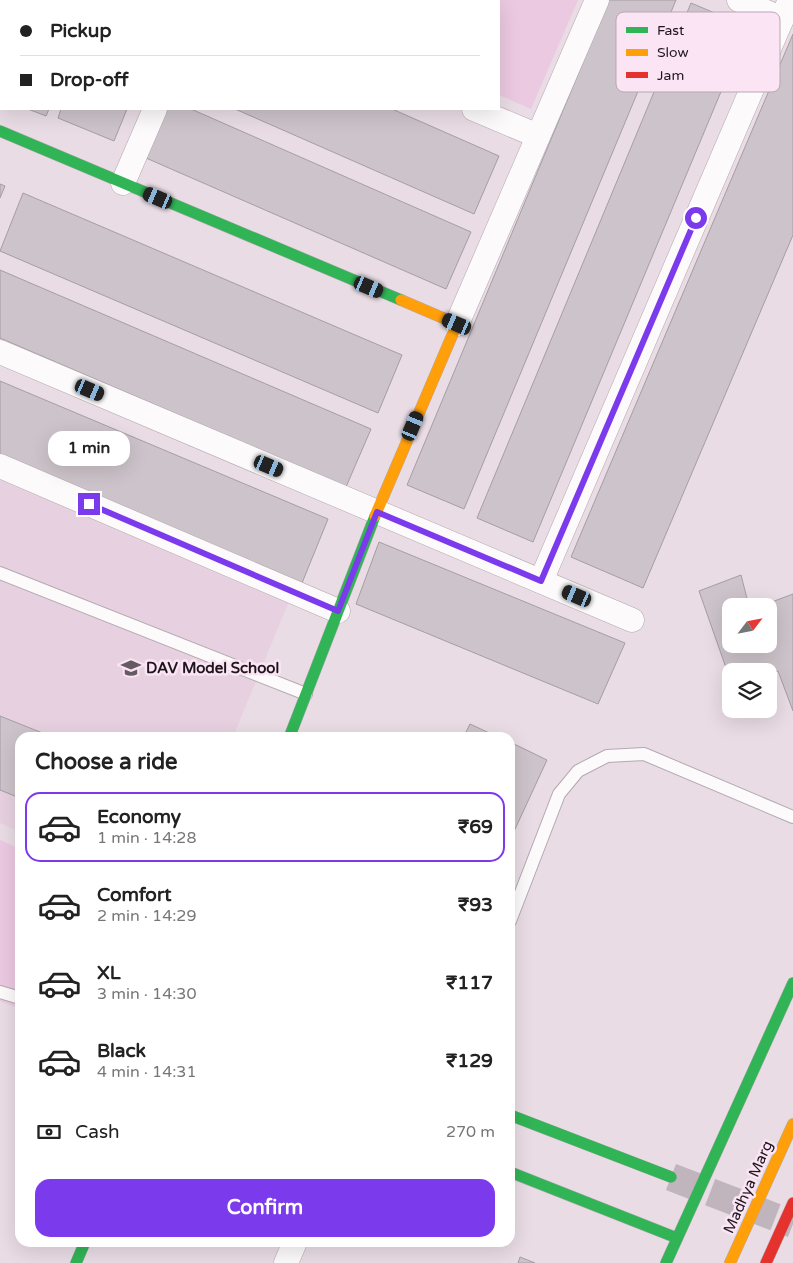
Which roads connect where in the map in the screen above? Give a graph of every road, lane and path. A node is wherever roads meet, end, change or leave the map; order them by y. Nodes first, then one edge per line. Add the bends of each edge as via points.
1 (597, 0) edge
2 (739, 0) edge
3 (786, 10) edge
4 (780, 24) edge
5 (751, 92) edge
6 (155, 110) edge
7 (476, 110) edge
8 (0, 131) edge
9 (538, 136) junction
10 (122, 183) junction
11 (457, 324) junction
12 (0, 352) edge
13 (0, 466) edge
14 (377, 512) junction
15 (0, 573) edge
16 (541, 581) junction
17 (338, 611) junction
18 (632, 620) dead end
19 (306, 694) junction
20 (291, 732) edge
21 (793, 817) edge
22 (515, 908) edge
23 (793, 983) edge
24 (0, 992) edge
25 (15, 996) edge
26 (515, 1117) edge
27 (793, 1124) edge
28 (515, 1174) edge
29 (671, 1177) tunnel mouth
30 (793, 1203) edge
31 (677, 1238) junction
32 (83, 1247) edge
33 (292, 1247) edge
34 (76, 1263) edge
35 (286, 1263) edge
36 (666, 1263) edge
37 (730, 1263) edge
38 (766, 1263) edge

1 - 9 street
2 - 3 street
3 - 4 street
5 - 16 street
6 - 10 street
7 - 9 street
8 - 10 street
9 - 11 street
10 - 11 street
11 - 14 street
12 - 14 street
13 - 17 street
14 - 16 street
14 - 17 street
15 - 19 lane
16 - 18 street
17 - 19 street
19 - 20 street
21 - 22 lane via 644,754 606,756 578,771 559,794
23 - 31 street
24 - 25 lane
26 - 29 street
27 - 37 street, Madhya Marg
28 - 31 street
30 - 38 street
31 - 36 street
32 - 34 street
33 - 35 street

